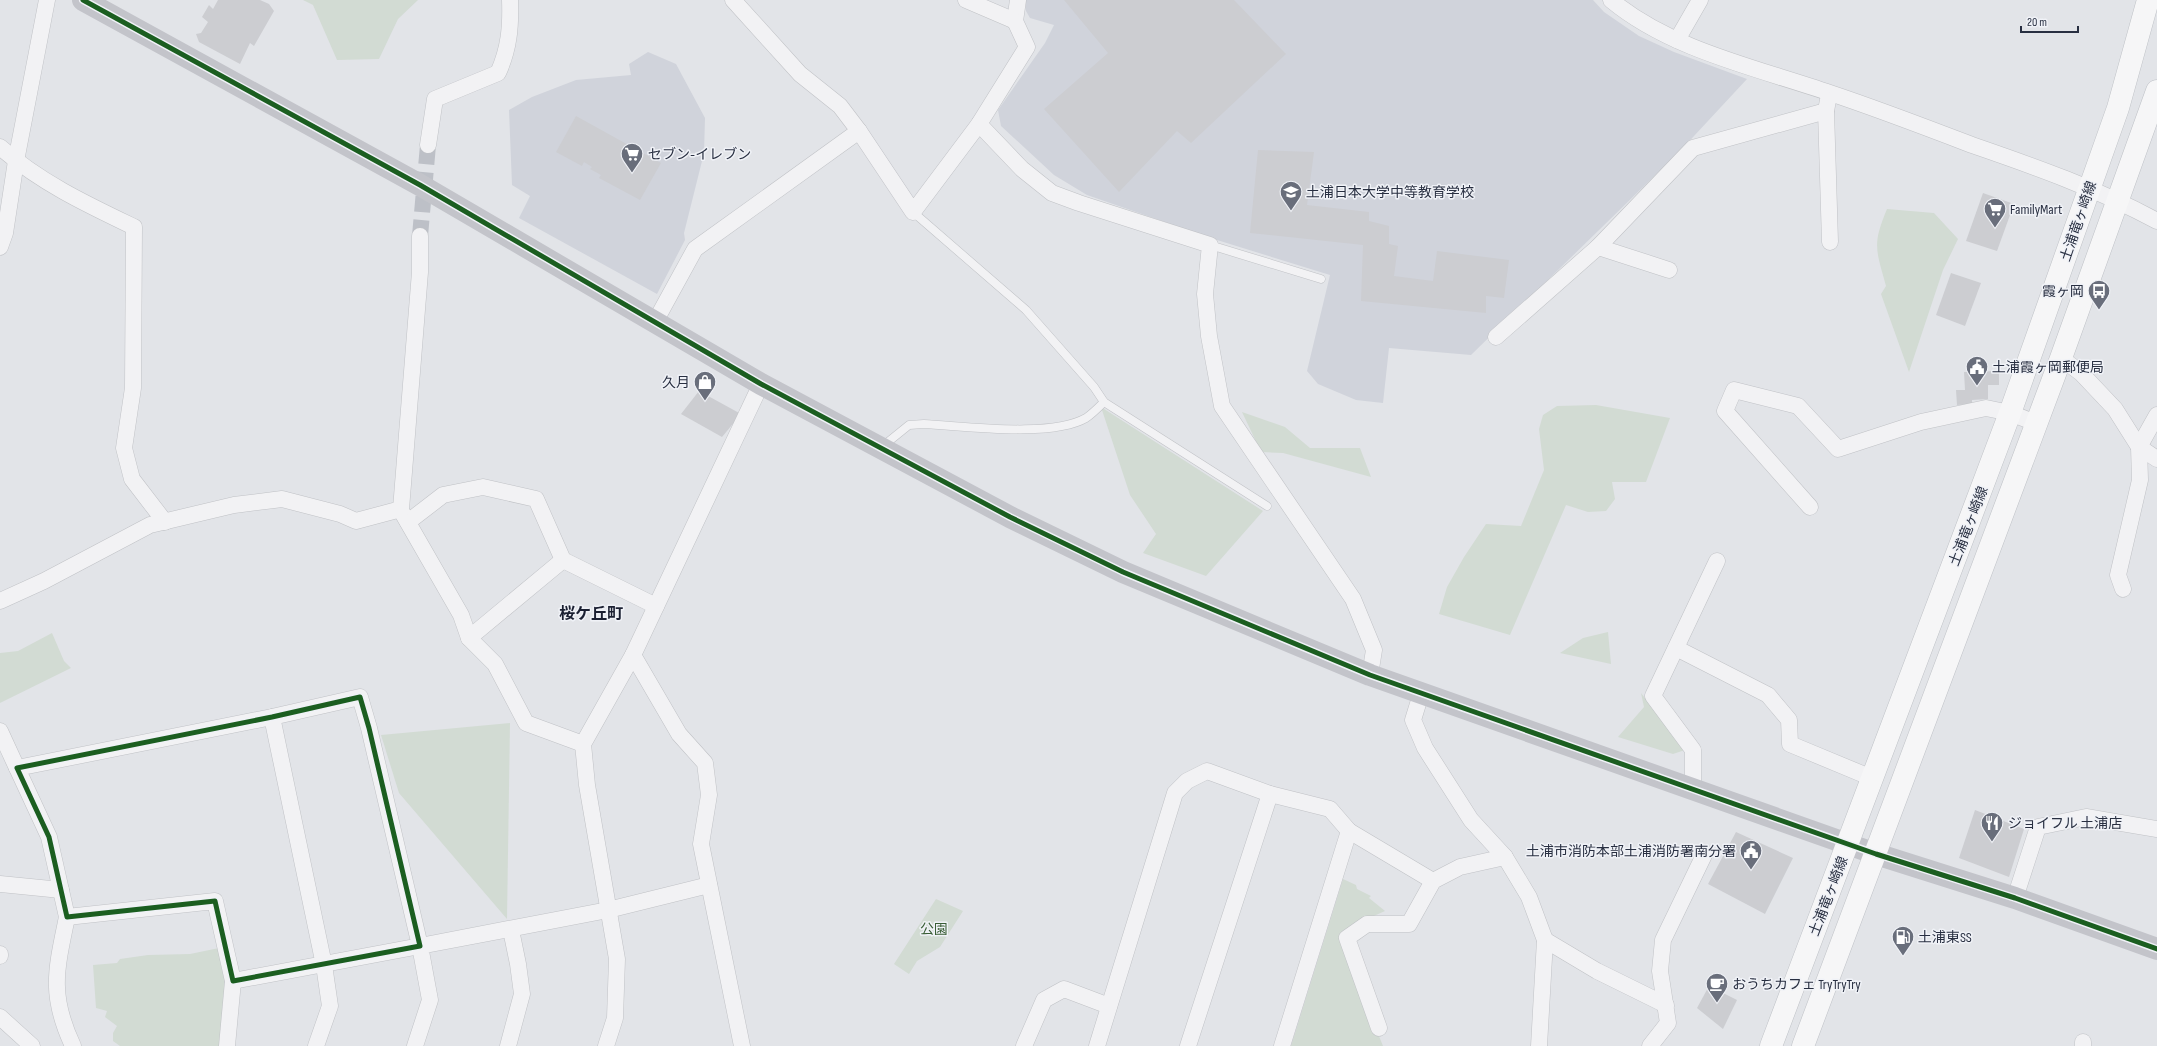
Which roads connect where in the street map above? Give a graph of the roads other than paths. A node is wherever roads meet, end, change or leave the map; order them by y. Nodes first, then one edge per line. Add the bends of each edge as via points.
1 (47, 0) edge
2 (83, 0) edge
3 (510, 0) edge
4 (732, 0) edge
5 (966, 0) edge
6 (1018, 0) edge
7 (1611, 0) edge
8 (1700, 0) edge
9 (2148, 0) edge
10 (1015, 20) junction
11 (1677, 40) junction
12 (2157, 91) edge
13 (1830, 93) junction
14 (1826, 111) junction
15 (979, 124) junction
16 (859, 131) junction
17 (428, 146) tunnel mouth
18 (0, 148) edge
19 (16, 161) junction
20 (2090, 188) junction
21 (2119, 201) junction
22 (913, 212) junction
23 (2157, 221) edge
24 (420, 236) tunnel mouth
25 (1830, 242) dead end
26 (1210, 246) junction
27 (1598, 247) junction
28 (0, 248) edge
29 (1669, 270) dead end
30 (1321, 279) dead end
31 (655, 322) junction
32 (1496, 337) dead end
33 (2061, 358) junction
34 (762, 384) junction
35 (1104, 402) junction
36 (2010, 414) junction
37 (2157, 415) edge
38 (2036, 423) junction
39 (2139, 447) junction
40 (881, 448) junction
41 (2157, 459) edge
42 (1267, 506) dead end
43 (1810, 507) dead end
44 (404, 516) junction
45 (165, 522) junction
46 (563, 560) junction
47 (1717, 561) dead end
48 (2123, 589) dead end
49 (0, 601) edge
50 (656, 606) junction
51 (469, 638) junction
52 (1676, 648) junction
53 (633, 656) junction
54 (1370, 675) junction
55 (1421, 694) junction
56 (272, 717) junction
57 (0, 731) edge
58 (584, 744) junction
59 (17, 768) junction
60 (1872, 778) junction
61 (1693, 789) junction
62 (1270, 794) junction
63 (2157, 829) edge
64 (1349, 831) junction
65 (1849, 843) junction
66 (1705, 853) dead end
67 (1876, 854) junction
68 (1505, 857) junction
69 (1433, 881) junction
70 (0, 884) edge
71 (709, 884) junction
72 (61, 890) junction
73 (2014, 898) junction
74 (608, 910) junction
75 (67, 917) junction
76 (511, 930) junction
77 (1545, 940) junction
78 (420, 946) junction
79 (2157, 948) edge
80 (324, 965) junction
81 (233, 981) junction
82 (1666, 1005) junction
83 (1109, 1006) junction
84 (0, 1017) edge
85 (1379, 1028) dead end
86 (32, 1046) edge
87 (73, 1046) edge
88 (227, 1046) edge
89 (316, 1046) edge
90 (415, 1046) edge
91 (508, 1046) edge
92 (606, 1046) edge
93 (742, 1046) edge
94 (1024, 1046) edge
95 (1097, 1046) edge
96 (1188, 1046) edge
97 (1282, 1046) edge
98 (1539, 1046) edge
99 (1650, 1046) edge
100 (1772, 1046) edge
101 (1803, 1046) edge

1 - 19 street
2 - 31 street via 420,185
3 - 17 street via 511,26 506,55 498,73 435,99
4 - 16 street via 800,74 840,106
5 - 10 street
6 - 10 street
7 - 11 street via 1651,27
8 - 11 street
9 - 20 main road, 土浦竜ヶ崎線 via 2118,108
10 - 15 street via 1027,47
11 - 13 street
12 - 21 main road, 土浦竜ヶ崎線
13 - 14 street
13 - 20 street
14 - 25 street
14 - 27 street via 1693,148
15 - 22 street
15 - 26 street via 1022,169 1052,193
16 - 22 street
16 - 31 street via 695,249
18 - 19 street
19 - 28 street via 5,233
19 - 45 street via 85,203 134,227 133,388 124,448 132,479
20 - 21 street
20 - 36 main road, 土浦竜ヶ崎線
21 - 23 street
21 - 33 main road, 土浦竜ヶ崎線
22 - 35 lane via 1026,310 1094,387
24 - 44 street via 420,272
26 - 30 lane
26 - 54 street via 1205,294 1209,336 1222,406 1353,599 1374,650
27 - 29 street
27 - 32 street
31 - 34 street
33 - 38 main road, 土浦竜ヶ崎線
33 - 39 street via 2081,373 2116,409
34 - 40 street
34 - 50 street
35 - 40 lane via 1086,418 1059,428 1037,430 924,424 909,426
35 - 42 lane
36 - 38 street
36 - 43 street via 1986,408 1921,422 1838,449 1798,406 1734,390 1725,411
36 - 60 main road, 土浦竜ヶ崎線
37 - 39 street
38 - 67 main road, 土浦竜ヶ崎線
39 - 41 street
39 - 48 street via 2140,480 2118,575
40 - 54 street via 1010,517 1123,572
44 - 45 street via 356,521 340,514 282,499 234,505
44 - 46 street via 443,495 483,486 536,499
44 - 51 street via 461,615
45 - 49 street via 150,526 44,582
46 - 50 street
46 - 51 street
47 - 52 street
50 - 53 street
51 - 58 street via 495,664 526,723
52 - 60 street via 1768,695 1789,720 1790,744
52 - 61 street via 1653,696 1693,750
53 - 58 street
53 - 71 street via 678,734 705,763 709,795 701,844
54 - 55 street
55 - 61 street
55 - 68 street via 1413,720 1425,748 1472,820
56 - 59 street
56 - 78 street via 360,697
56 - 80 street
57 - 59 street
58 - 74 street via 587,785
59 - 72 street via 49,837
60 - 65 main road, 土浦竜ヶ崎線
61 - 65 street
62 - 64 street via 1330,809
62 - 83 street via 1207,771 1187,781 1175,793
62 - 96 street
63 - 73 street via 2086,818 2038,827
64 - 69 street
64 - 97 street
65 - 67 street
65 - 100 main road, 土浦竜ヶ崎線
66 - 82 street via 1663,940 1660,971
67 - 73 street
67 - 101 main road, 土浦竜ヶ崎線
68 - 69 street via 1460,867
68 - 77 street via 1529,897
69 - 85 street via 1409,924 1367,924 1347,938
70 - 72 street
71 - 74 street
71 - 93 street
72 - 75 street
73 - 79 street
74 - 76 street
74 - 92 street via 617,959 615,1018
75 - 81 street via 215,901
75 - 87 street via 58,962 56,998 63,1024
76 - 78 street
76 - 91 street via 522,994
77 - 82 street via 1597,971
77 - 98 street
78 - 80 street
78 - 90 street via 430,1000
80 - 81 street
80 - 89 street via 330,1006
81 - 88 street
82 - 99 street via 1668,1023
83 - 94 street via 1064,989 1044,1000
83 - 95 street
84 - 86 street

